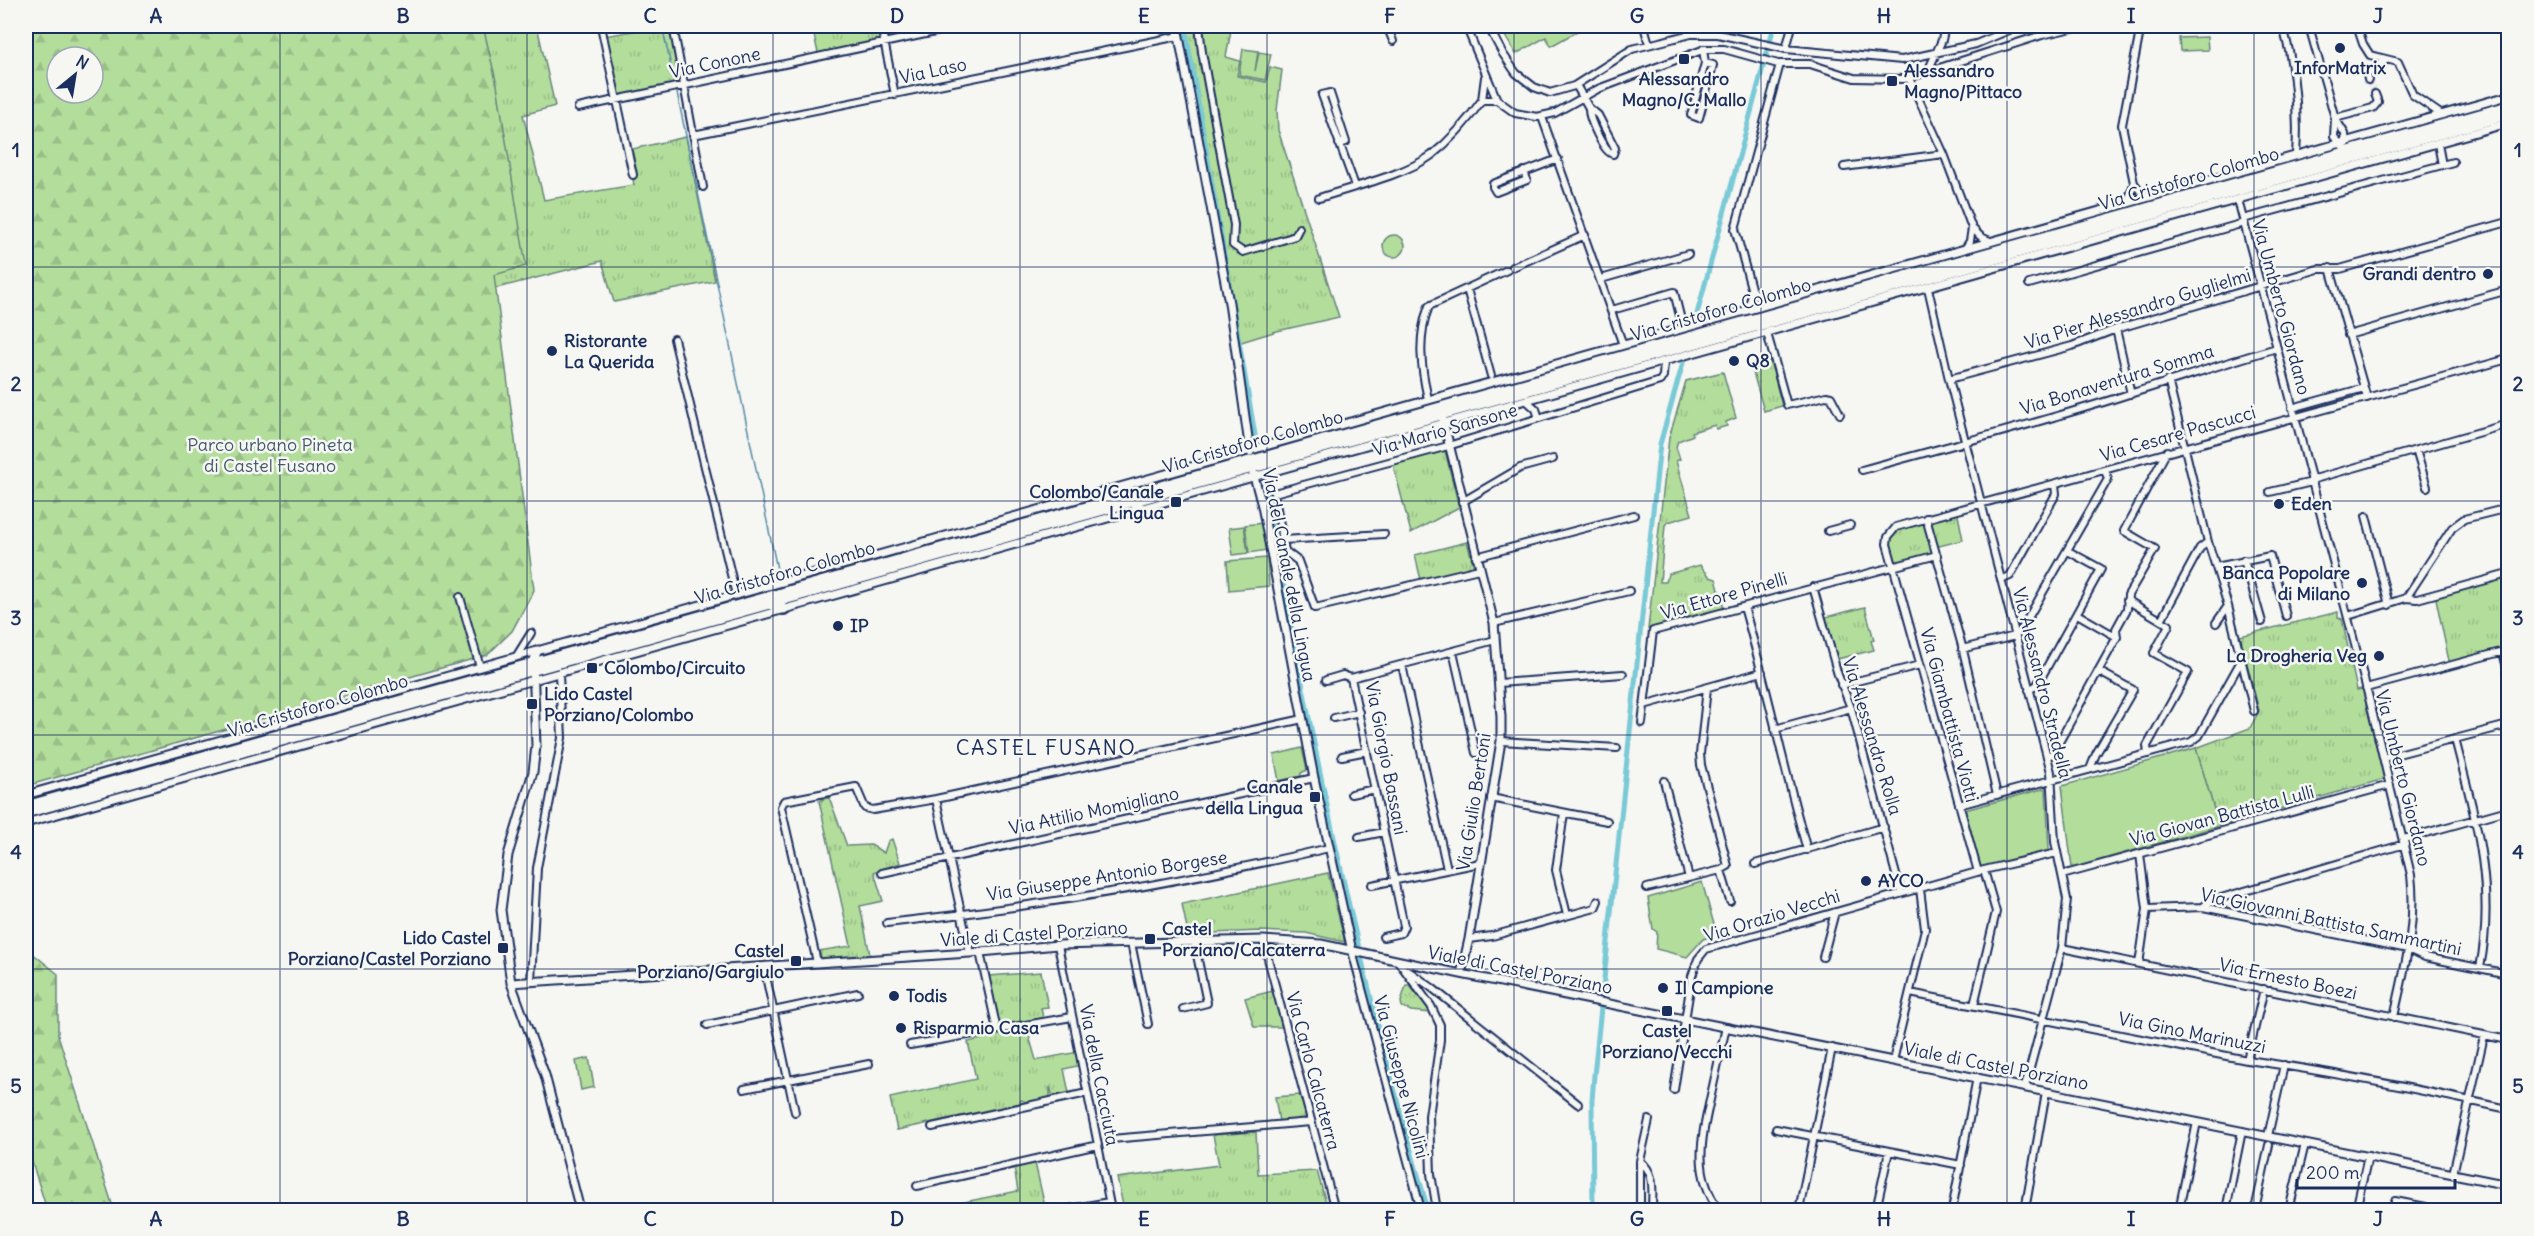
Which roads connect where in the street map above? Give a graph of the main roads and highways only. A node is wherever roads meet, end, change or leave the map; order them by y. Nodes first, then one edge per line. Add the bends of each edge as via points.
1 (2508, 106) edge
2 (2508, 115) edge
3 (2347, 153) junction
4 (1442, 414) junction
5 (1251, 463) junction
6 (1131, 501) junction
7 (1142, 509) road end
8 (769, 603) junction
9 (784, 609) road end
10 (26, 806) edge
11 (26, 813) edge

1 - 3 main road, Via Cristoforo Colombo
2 - 3 main road, Via Cristoforo Colombo
3 - 4 main road, Via Cristoforo Colombo
3 - 4 main road, Via Cristoforo Colombo via 2210,198
4 - 5 main road, Via Cristoforo Colombo
4 - 5 main road, Via Cristoforo Colombo via 1378,423
5 - 6 main road, Via Cristoforo Colombo
5 - 10 main road, Via Cristoforo Colombo
6 - 7 main road
6 - 8 main road, Via Cristoforo Colombo
8 - 9 main road
8 - 11 main road, Via Cristoforo Colombo via 533,676 390,711

